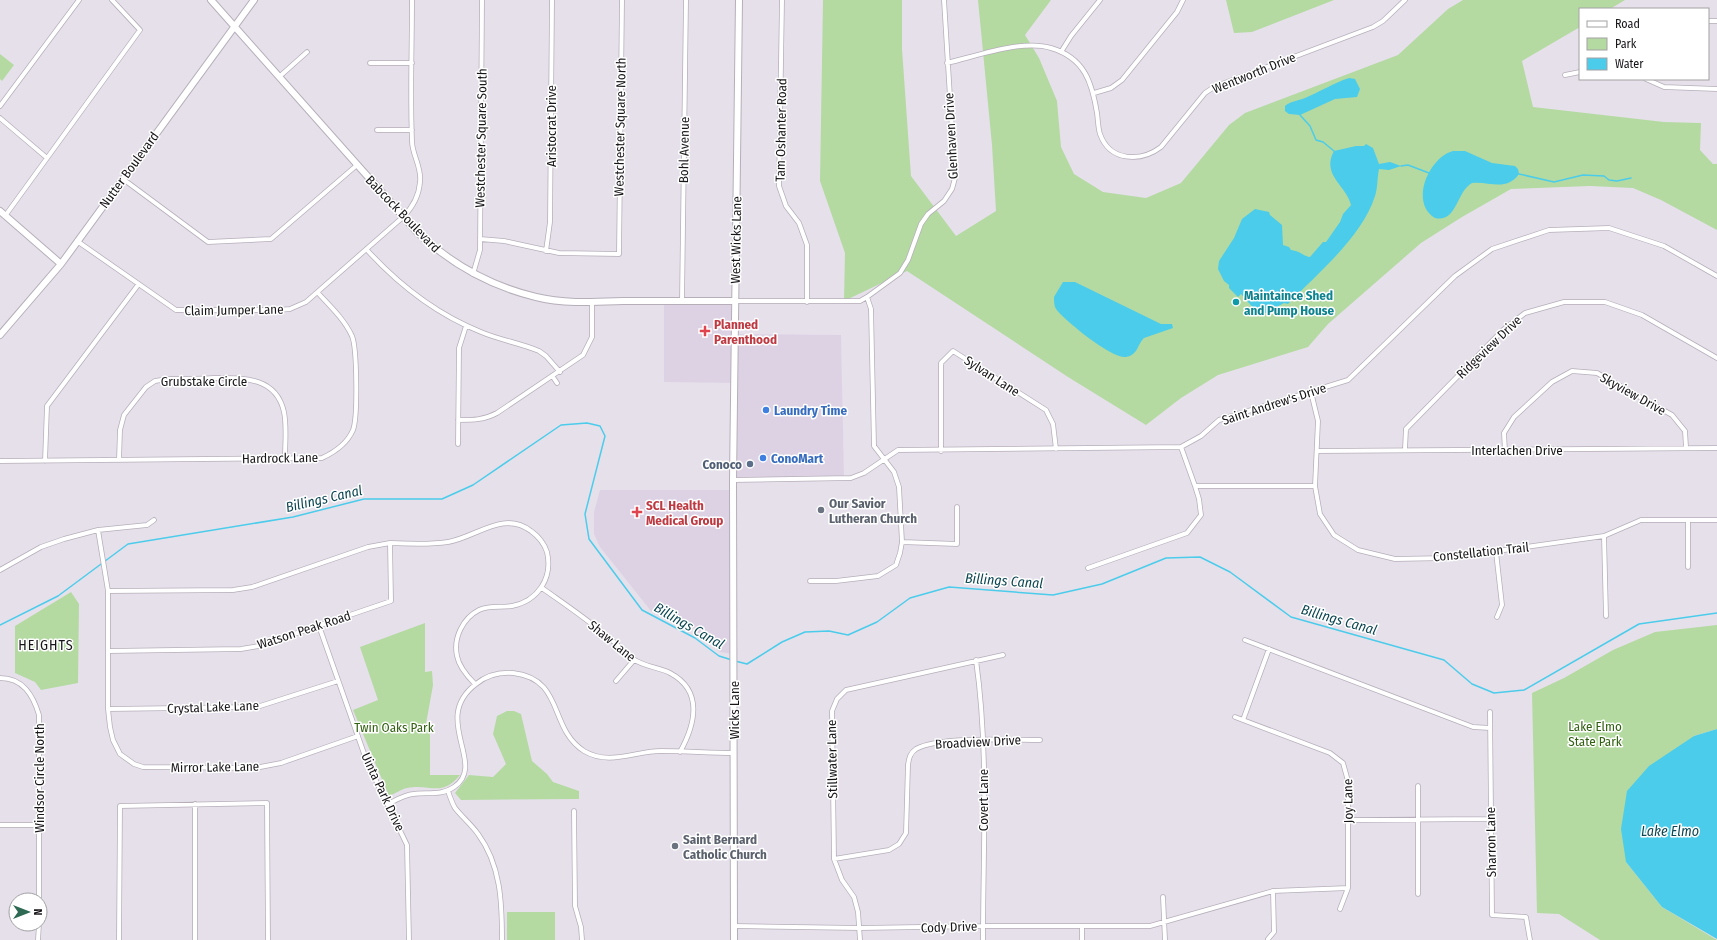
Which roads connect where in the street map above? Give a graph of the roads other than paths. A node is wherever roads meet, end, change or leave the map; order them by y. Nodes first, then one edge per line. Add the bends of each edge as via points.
1 (79, 0) edge
2 (112, 0) edge
3 (211, 0) edge
4 (254, 0) edge
5 (412, 0) edge
6 (482, 0) edge
7 (552, 0) edge
8 (622, 0) edge
9 (686, 0) edge
10 (739, 0) edge
11 (782, 0) edge
12 (944, 0) edge
13 (1100, 0) edge
14 (1183, 0) edge
15 (1405, 0) edge
16 (234, 26) junction
17 (307, 52) dead end
18 (1061, 52) junction
19 (370, 63) dead end
20 (412, 63) junction
21 (947, 63) junction
22 (1579, 72) edge
23 (1566, 75) dead end
24 (280, 77) junction
25 (1648, 80) edge
26 (1717, 89) edge
27 (1094, 93) junction
28 (0, 106) edge
29 (0, 118) edge
30 (377, 130) dead end
31 (412, 130) junction
32 (48, 158) junction
33 (357, 165) junction
34 (123, 179) junction
35 (0, 211) edge
36 (5, 216) junction
37 (403, 217) junction
38 (480, 239) junction
39 (77, 241) junction
40 (366, 250) junction
41 (546, 251) junction
42 (61, 264) junction
43 (473, 274) junction
44 (1717, 276) edge
45 (138, 285) junction
46 (318, 293) junction
47 (867, 297) junction
48 (682, 301) junction
49 (736, 301) junction
50 (592, 302) junction
51 (807, 302) junction
52 (466, 326) junction
53 (0, 336) edge
54 (1717, 358) edge
55 (560, 372) junction
56 (553, 377) junction
57 (558, 383) dead end
58 (277, 387) dead end
59 (273, 391) junction
60 (1311, 392) junction
61 (458, 420) junction
62 (458, 444) dead end
63 (1181, 447) junction
64 (1686, 448) junction
65 (1717, 448) edge
66 (1056, 449) junction
67 (1405, 449) junction
68 (941, 451) junction
69 (1317, 451) junction
70 (1505, 451) junction
71 (285, 458) junction
72 (883, 459) junction
73 (119, 460) junction
74 (0, 461) edge
75 (45, 461) junction
76 (733, 480) junction
77 (1195, 486) junction
78 (1315, 486) junction
79 (957, 507) dead end
80 (154, 520) dead end
81 (1688, 520) junction
82 (1717, 520) edge
83 (98, 530) junction
84 (1604, 536) junction
85 (902, 542) junction
86 (390, 544) junction
87 (1496, 552) junction
88 (1688, 567) dead end
89 (1088, 568) dead end
90 (0, 570) edge
91 (810, 581) dead end
92 (542, 588) junction
93 (108, 591) junction
94 (1606, 616) dead end
95 (1497, 617) dead end
96 (319, 626) junction
97 (1245, 640) dead end
98 (1269, 649) junction
99 (109, 651) junction
100 (1002, 655) dead end
101 (634, 660) junction
102 (976, 660) junction
103 (0, 678) edge
104 (338, 681) junction
105 (616, 681) dead end
106 (475, 684) junction
107 (108, 709) junction
108 (1490, 712) dead end
109 (1235, 717) dead end
110 (1243, 720) junction
111 (1490, 728) junction
112 (358, 736) junction
113 (984, 740) junction
114 (1040, 740) dead end
115 (680, 752) junction
116 (734, 753) junction
117 (1418, 786) dead end
118 (448, 791) junction
119 (195, 804) junction
120 (388, 804) junction
121 (574, 811) dead end
122 (1490, 819) junction
123 (1348, 820) junction
124 (1418, 820) junction
125 (0, 825) edge
126 (40, 825) junction
127 (834, 859) junction
128 (1348, 888) junction
129 (1273, 890) junction
130 (39, 892) edge
131 (1418, 894) dead end
132 (1163, 897) dead end
133 (1340, 910) dead end
134 (1164, 921) junction
135 (734, 926) junction
136 (983, 926) junction
137 (1082, 927) junction
138 (860, 928) junction
139 (1268, 939) dead end
140 (119, 940) edge
141 (195, 940) edge
142 (268, 940) edge
143 (409, 940) edge
144 (502, 940) edge
145 (582, 940) edge
146 (734, 940) edge
147 (860, 940) edge
148 (983, 940) edge
149 (1082, 940) edge
150 (1165, 940) edge
151 (1530, 940) edge

1 - 28 street
2 - 32 street via 140,30
3 - 16 street, Babcock Boulevard
4 - 16 street, Nutter Boulevard
5 - 20 street, Claim Jumper Lane
6 - 38 street, Westchester Square South
7 - 41 street, Aristocrat Drive via 550,222
8 - 41 street, Westchester Square North via 619,254
9 - 48 street, Bohl Avenue
10 - 49 street, West Wicks Lane
11 - 51 street, Tam Oshanter Road via 780,186 786,206 798,223 807,245
12 - 21 street, Glenhaven Drive
13 - 18 street via 1070,36
14 - 27 street via 1177,12 1122,80 1111,88
15 - 27 street, Wentworth Drive via 1373,27 1214,87 1205,93 1161,147 1152,154 1142,157 1119,155 1109,148 1100,135
16 - 24 street, Babcock Boulevard
16 - 34 street, Nutter Boulevard
17 - 24 street
18 - 21 street, Wentworth Drive via 1045,46 1025,45
18 - 27 street, Wentworth Drive via 1075,60 1082,68
19 - 20 street
20 - 31 street, Claim Jumper Lane
21 - 47 street, Glenhaven Drive via 955,178 952,189 921,224 908,260 900,272
22 - 23 street
24 - 33 street, Babcock Boulevard
25 - 26 street via 1664,87
29 - 32 street
30 - 31 street
31 - 37 street, Claim Jumper Lane via 413,151 420,170 420,182 414,203
32 - 36 street
33 - 34 street via 272,239 208,242
33 - 37 street, Babcock Boulevard
34 - 39 street, Nutter Boulevard
35 - 36 street
36 - 42 street
37 - 40 street, Claim Jumper Lane
37 - 43 street, Babcock Boulevard via 433,247
38 - 41 street via 504,241
38 - 43 street, Westchester Square South
39 - 42 street, Nutter Boulevard
39 - 45 street, Claim Jumper Lane
40 - 46 street, Claim Jumper Lane
40 - 52 street via 389,274 414,294
42 - 53 street, Nutter Boulevard
43 - 50 street, Babcock Boulevard via 493,284 536,297
44 - 60 street, Saint Andrew's Drive via 1664,246 1609,228 1549,230 1492,249 1455,276 1348,380
45 - 46 street, Claim Jumper Lane via 176,310 290,309
45 - 75 street via 47,406
46 - 71 street, Hardrock Lane via 344,322 352,337 356,406 353,430 344,444 322,458
47 - 51 street, Glenhaven Drive via 860,301
47 - 72 street via 872,309 874,446
48 - 49 street, Babcock Boulevard
48 - 50 street, Babcock Boulevard
49 - 51 street, Glenhaven Drive
49 - 76 street, West Wicks Lane
50 - 55 street via 592,337 589,346
52 - 55 street via 539,351
52 - 61 street via 459,348
54 - 67 street, Ridgeview Drive via 1642,314 1605,302 1564,302 1525,313 1503,330 1406,429
55 - 56 street
56 - 57 street
56 - 61 street via 488,418
58 - 59 street
59 - 71 street via 284,411
59 - 73 street, Grubstake Circle via 261,383 246,378 155,381 139,394 120,422
60 - 63 street, Saint Andrew's Drive via 1219,420 1201,436
60 - 69 street, Constellation Trail via 1318,421
61 - 62 street
63 - 66 street, Saint Andrew's Drive
63 - 77 street
64 - 65 street, Interlachen Drive
64 - 70 street, Interlachen Drive
64 - 70 street, Skyview Drive via 1684,431 1672,415 1597,373 1572,371 1552,382 1514,417 1504,433
66 - 68 street, Saint Andrew's Drive
66 - 68 street, Sylvan Lane via 1053,424 1046,410 953,351 941,363
67 - 69 street, Interlachen Drive
67 - 70 street, Interlachen Drive
68 - 72 street, Saint Andrew's Drive via 898,450
69 - 78 street, Constellation Trail
71 - 73 street, Hardrock Lane
72 - 76 street, Saint Andrew's Drive via 864,473 851,478
72 - 85 street via 894,472 899,487
73 - 75 street, Hardrock Lane
74 - 75 street, Hardrock Lane
76 - 116 street, Wicks Lane
77 - 78 street
77 - 89 street via 1201,515 1187,533
78 - 87 street, Constellation Trail via 1320,514 1334,535 1358,550 1395,559 1447,558
79 - 85 street via 957,544
80 - 83 street via 147,525
81 - 82 street, Constellation Trail
81 - 84 street, Constellation Trail via 1641,520
81 - 88 street
83 - 90 street via 64,538
83 - 93 street
84 - 87 street, Constellation Trail
84 - 94 street
85 - 91 street via 896,565 878,576 836,582
86 - 92 street via 449,542 495,524 508,522 523,525 538,536 546,550 547,575
86 - 93 street via 368,547 252,587 233,590
86 - 96 street, Watson Peak Road via 391,601
87 - 95 street via 1502,605
92 - 101 street, Shaw Lane via 604,633
92 - 106 street via 527,602 480,610 469,617 461,628 457,656 466,675
93 - 99 street
96 - 99 street, Watson Peak Road via 259,646 240,649
96 - 104 street, Uinta Park Drive
97 - 98 street
98 - 110 street
98 - 111 street via 1473,727
99 - 107 street
100 - 102 street, Stillwater Lane
101 - 105 street
101 - 115 street, Shaw Lane via 647,667 669,673 684,682 690,692 694,717
102 - 113 street, Covert Lane via 982,699
102 - 127 street, Stillwater Lane via 846,690 837,699 832,712
103 - 126 street, Windsor Circle North via 18,682 26,689 34,700 39,715
104 - 107 street, Crystal Lake Lane via 257,707
104 - 112 street, Uinta Park Drive
106 - 115 street via 487,676 504,673 520,674 534,680 546,688 553,699 561,725 569,737 594,756 622,757 646,752
106 - 118 street via 463,697 456,723 465,753 465,771 462,779
107 - 112 street, Mirror Lake Lane via 113,740 120,754 143,767 255,768 281,763
108 - 111 street, Sharron Lane
109 - 110 street, Joy Lane
110 - 123 street, Joy Lane via 1336,756 1347,771
111 - 122 street, Sharron Lane
112 - 120 street, Uinta Park Drive via 367,762
113 - 114 street, Broadview Drive
113 - 127 street, Broadview Drive via 936,743 916,749 910,755 908,765 906,833 899,844 889,850
113 - 136 street, Covert Lane
115 - 116 street
116 - 135 street, Wicks Lane
117 - 124 street
118 - 120 street via 402,796
118 - 144 street via 455,808 479,834 496,870 502,905
119 - 140 street via 120,806
119 - 141 street
119 - 142 street via 267,803
120 - 143 street, Uinta Park Drive via 407,845
121 - 145 street via 575,906
122 - 124 street
122 - 151 street, Sharron Lane via 1492,915 1526,917
123 - 124 street
123 - 128 street, Joy Lane
124 - 131 street
125 - 126 street
126 - 130 street, Windsor Circle North
127 - 138 street, Stillwater Lane via 842,880 854,897
128 - 129 street, Cody Drive
128 - 133 street, Joy Lane
129 - 134 street, Cody Drive
129 - 139 street via 1274,932
132 - 134 street
134 - 137 street, Cody Drive via 1150,926
134 - 150 street
135 - 138 street, Cody Drive
135 - 146 street, Wicks Lane
136 - 137 street, Cody Drive
136 - 138 street, Cody Drive
136 - 148 street, Covert Lane
137 - 149 street
138 - 147 street, Stillwater Lane

